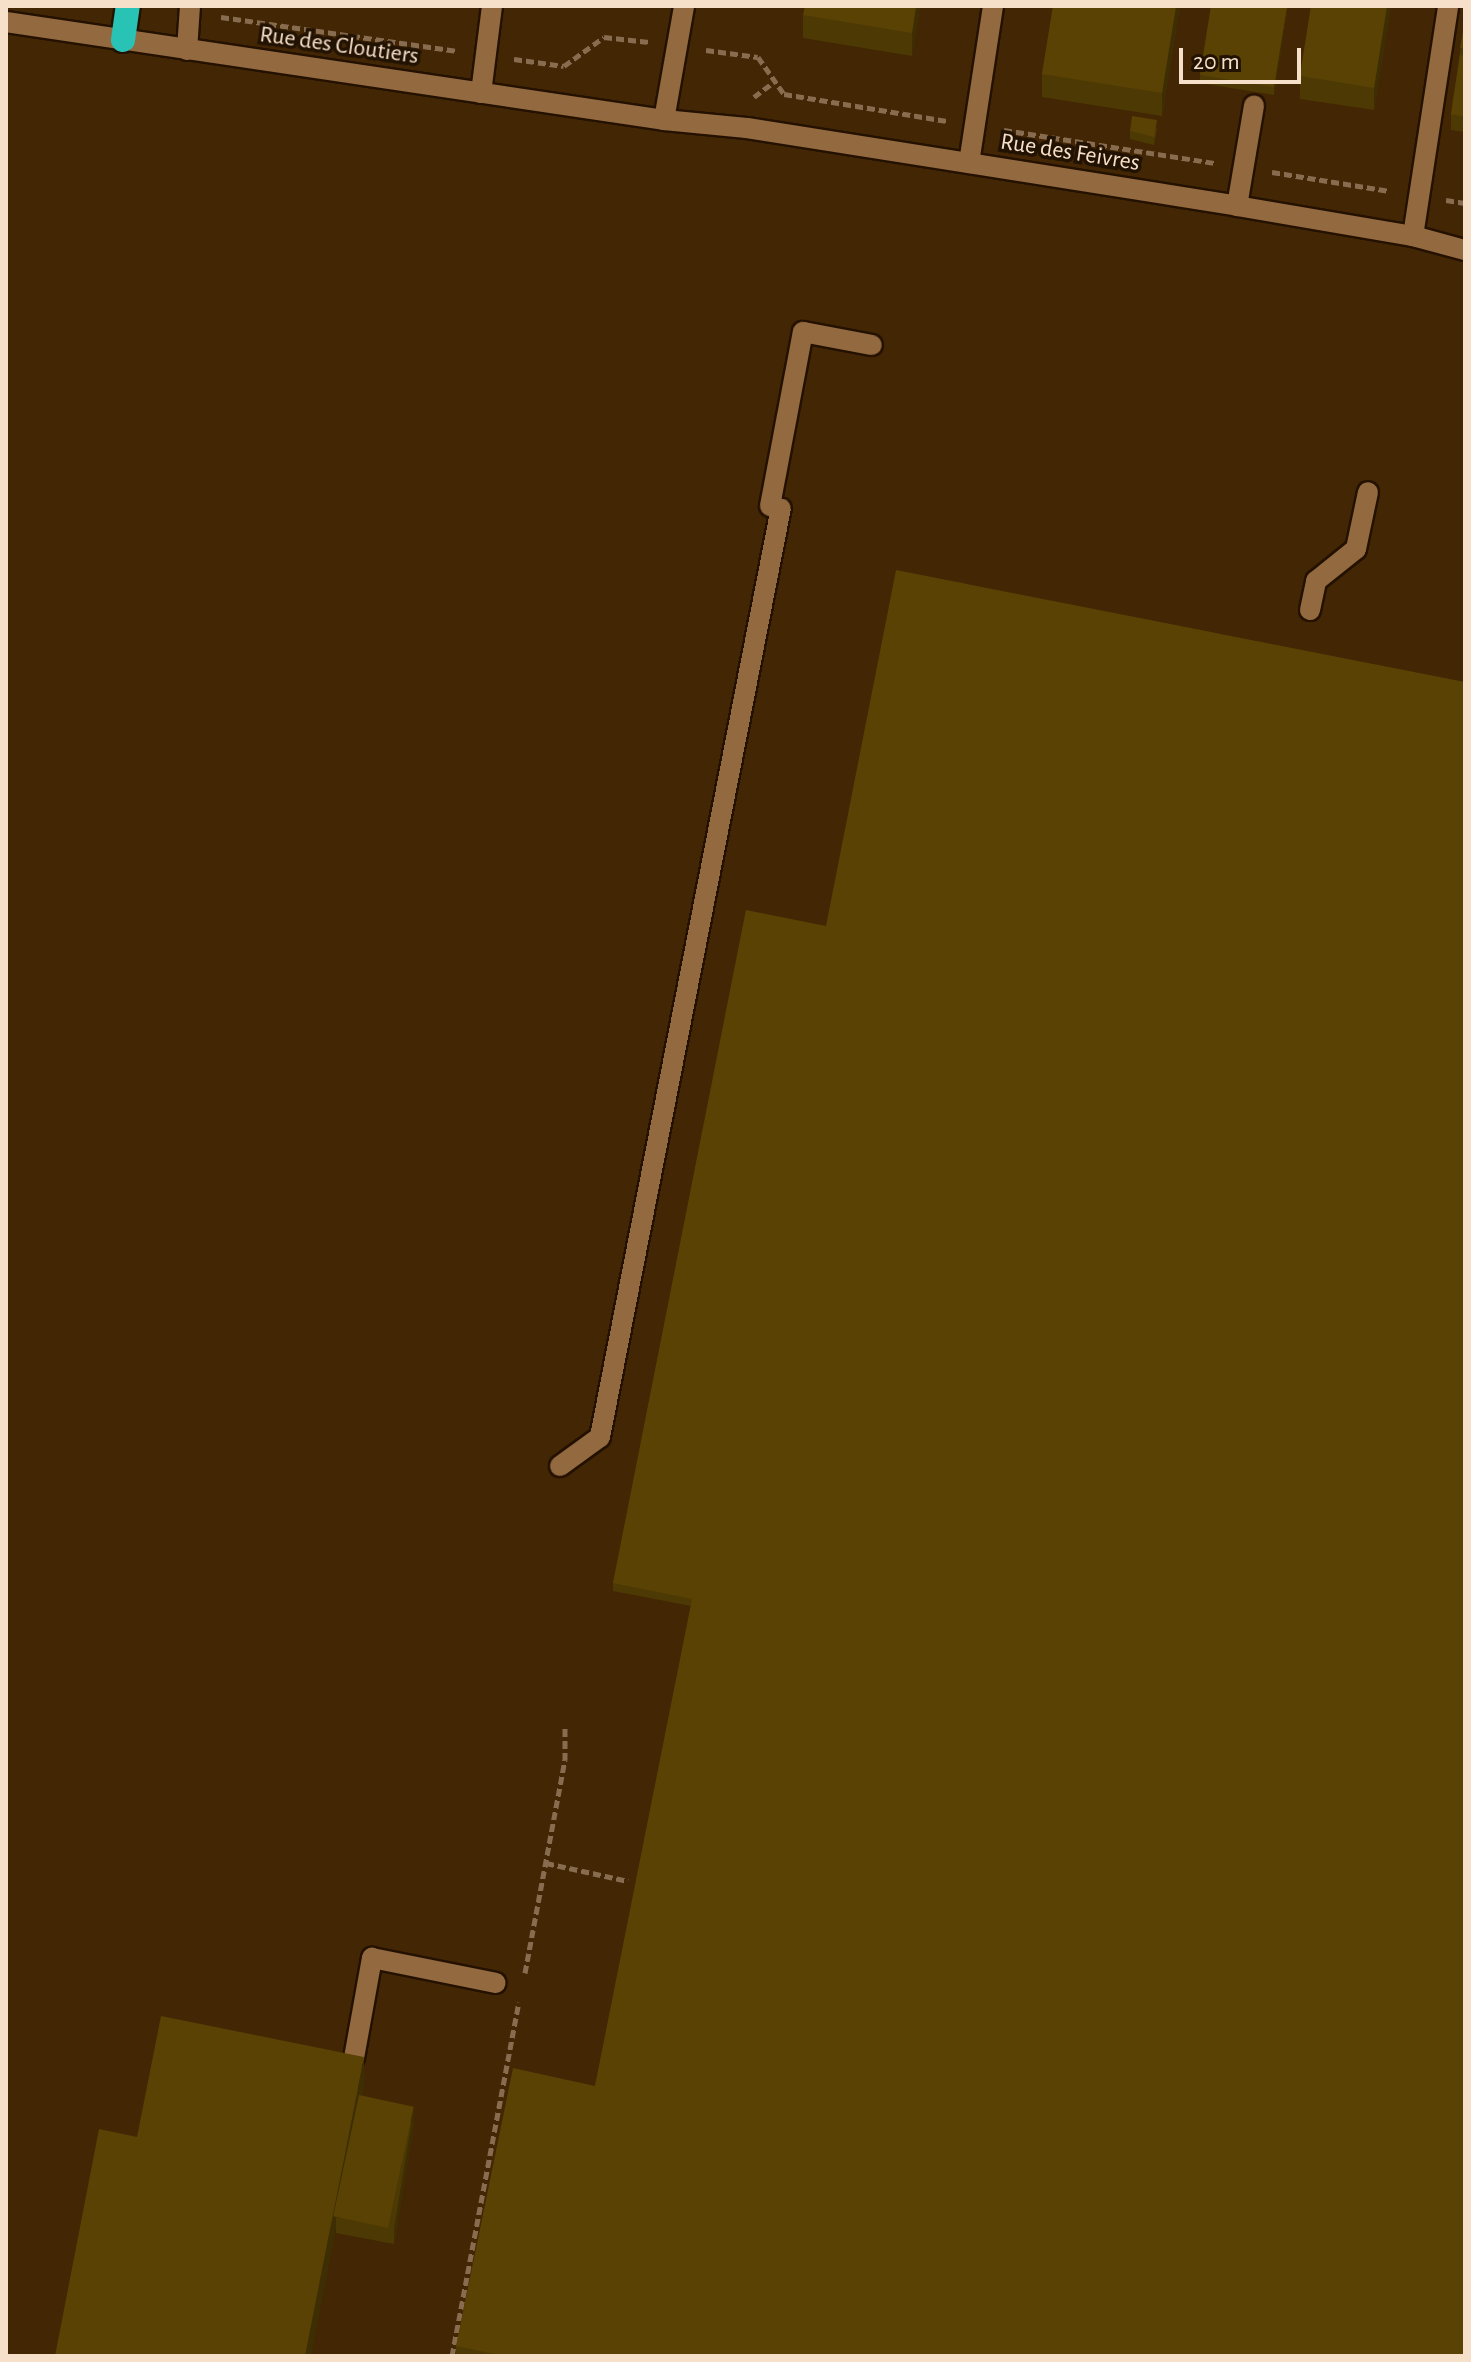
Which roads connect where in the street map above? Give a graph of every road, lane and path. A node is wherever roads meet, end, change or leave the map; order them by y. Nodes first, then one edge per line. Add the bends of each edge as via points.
1 (128, 6) edge
2 (190, 6) edge
3 (492, 6) edge
4 (684, 6) edge
5 (993, 6) edge
6 (1448, 6) edge
7 (215, 16) dead end
8 (6, 22) edge
9 (123, 40) junction
10 (677, 46) junction
11 (187, 50) junction
12 (487, 55) junction
13 (481, 93) junction
14 (1254, 105) dead end
15 (664, 120) junction
16 (975, 125) junction
17 (969, 163) junction
18 (1244, 168) junction
19 (1418, 196) junction
20 (1465, 203) edge
21 (1237, 206) junction
22 (1413, 236) junction
23 (1465, 250) edge
24 (872, 345) dead end
25 (1368, 492) dead end
26 (1310, 610) dead end
27 (560, 1466) dead end
28 (565, 1725) dead end
29 (546, 1863) junction
30 (628, 1881) dead end
31 (524, 1976) dead end
32 (496, 1983) dead end
33 (521, 1992) dead end
34 (354, 2058) edge
35 (452, 2356) edge

1 - 9 highway
2 - 11 street
3 - 12 street
4 - 10 street
5 - 16 street
6 - 19 street
7 - 12 path
8 - 9 street, Rue des Cloutiers
9 - 11 street, Rue des Cloutiers
10 - 12 path via 604,37 564,66
10 - 15 street
10 - 16 path via 758,57 784,94
11 - 13 street, Rue des Cloutiers
12 - 13 street
13 - 15 street, Rue des Cloutiers
14 - 18 street
15 - 17 street, Rue des Feivres
16 - 17 street
16 - 18 path
17 - 21 street, Rue des Feivres
18 - 19 path
18 - 21 street
19 - 20 path
19 - 22 street
21 - 22 street, Rue des Feivres
22 - 23 street, Rue des Feivres
24 - 27 street via 803,332 776,507 600,1437
25 - 26 street via 1356,549 1316,581
28 - 29 path via 565,1760
29 - 30 path
29 - 31 path
32 - 34 street via 372,1958
33 - 35 path

